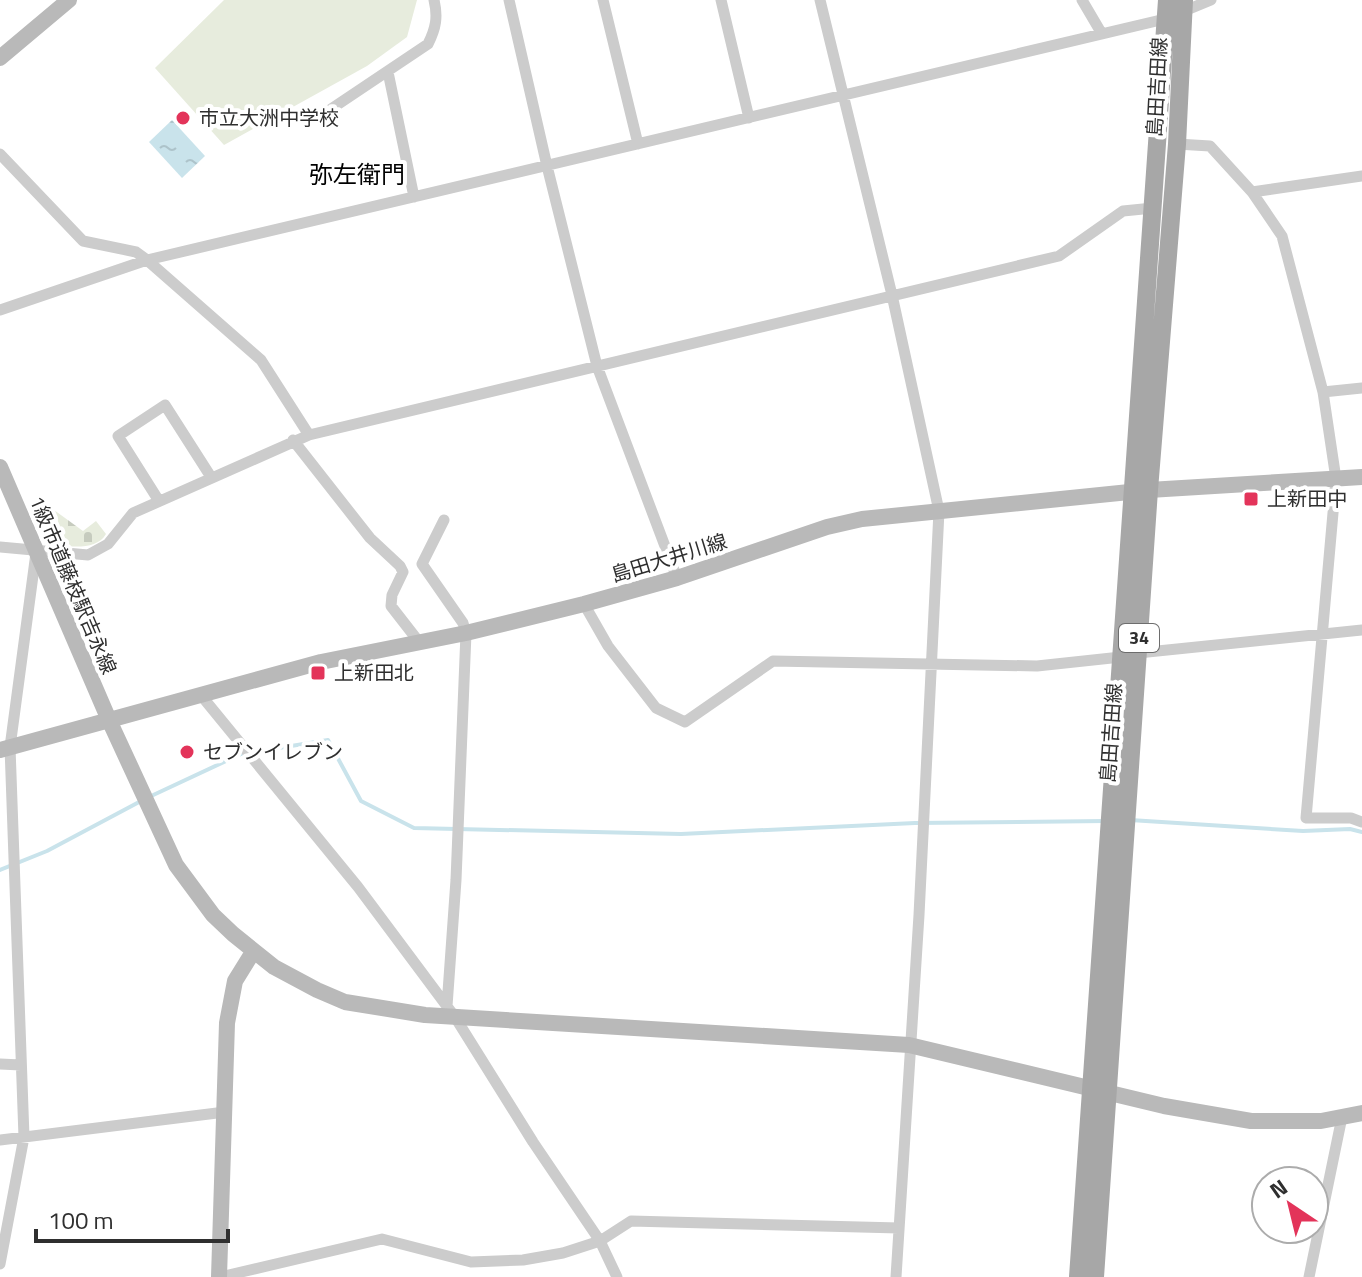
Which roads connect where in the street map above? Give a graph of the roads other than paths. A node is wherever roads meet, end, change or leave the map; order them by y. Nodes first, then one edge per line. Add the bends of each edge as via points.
1 (69, 0) edge
2 (434, 0) edge
3 (509, 0) edge
4 (603, 0) edge
5 (721, 0) edge
6 (820, 0) edge
7 (1082, 0) edge
8 (1211, 0) edge
9 (1178, 3) edge
10 (1165, 19) junction
11 (1102, 34) junction
12 (0, 58) edge
13 (388, 72) junction
14 (844, 95) junction
15 (331, 109) dead end
16 (749, 118) junction
17 (638, 144) junction
18 (1177, 144) junction
19 (0, 154) edge
20 (547, 166) junction
21 (1362, 176) edge
22 (1252, 192) junction
23 (414, 197) junction
24 (1153, 208) junction
25 (147, 260) junction
26 (892, 295) junction
27 (0, 310) edge
28 (597, 366) junction
29 (1362, 388) edge
30 (1323, 392) junction
31 (309, 435) junction
32 (293, 440) junction
33 (0, 467) edge
34 (211, 477) junction
35 (1362, 477) edge
36 (1336, 479) junction
37 (1141, 490) junction
38 (159, 501) junction
39 (939, 511) junction
40 (444, 520) dead end
41 (0, 547) edge
42 (36, 550) junction
43 (677, 578) junction
44 (584, 604) junction
45 (1362, 630) edge
46 (466, 633) junction
47 (1323, 634) junction
48 (419, 642) junction
49 (1130, 655) junction
50 (932, 664) junction
51 (200, 694) junction
52 (109, 720) junction
53 (5, 749) edge
54 (1362, 822) edge
55 (253, 952) junction
56 (451, 1011) junction
57 (909, 1045) junction
58 (0, 1064) edge
59 (21, 1065) junction
60 (1098, 1089) junction
61 (225, 1112) junction
62 (1362, 1113) edge
63 (1342, 1117) junction
64 (24, 1137) junction
65 (0, 1140) edge
66 (899, 1228) junction
67 (600, 1241) junction
68 (0, 1264) edge
69 (220, 1277) edge
70 (617, 1277) edge
71 (896, 1277) edge
72 (1078, 1277) edge
73 (1095, 1277) edge
74 (1309, 1277) edge

1 - 12 street
2 - 13 street via 435,29 428,44
3 - 20 street
4 - 17 street
5 - 16 street
6 - 14 street
7 - 11 street
8 - 9 street
9 - 10 main road, 島田吉田線 / 34
9 - 18 main road, 島田吉田線 / 34
10 - 11 street
10 - 24 main road, 島田吉田線 / 34
11 - 14 street
13 - 15 street
13 - 23 street
14 - 16 street
14 - 26 street
16 - 17 street
17 - 20 street
18 - 22 street via 1210,146
18 - 37 main road, 島田吉田線 / 34
19 - 25 street via 83,241 136,252
20 - 23 street
20 - 28 street
21 - 22 street
22 - 30 street via 1282,236
23 - 25 street
24 - 26 street via 1123,211 1059,256
24 - 37 main road, 島田吉田線 / 34
25 - 27 street
25 - 31 street via 261,360
26 - 28 street
26 - 39 street
28 - 31 street
28 - 43 street
29 - 30 street
30 - 36 street
31 - 32 street
32 - 34 street
32 - 48 street via 370,538 400,566 403,572 391,606
33 - 42 street, 1級市道藤枝駅吉永線
34 - 38 street
34 - 38 street via 165,405 118,436
35 - 36 street, 島田大井川線
36 - 37 street, 島田大井川線
36 - 47 street
37 - 39 street, 島田大井川線
37 - 49 main road, 島田吉田線 / 34
38 - 42 street via 133,513 108,544 88,555
39 - 43 street, 島田大井川線 via 827,527
39 - 50 street
40 - 46 street via 422,564
41 - 42 street
42 - 52 street, 1級市道藤枝駅吉永線
42 - 53 street
43 - 44 street, 島田大井川線
44 - 46 street, 島田大井川線
44 - 50 street via 608,646 656,708 685,722 773,661
45 - 47 street
46 - 48 street, 島田大井川線
46 - 56 street
47 - 49 street
47 - 54 street via 1306,818
48 - 51 street, 島田大井川線
49 - 50 street via 1037,666
49 - 60 main road, 島田吉田線 / 34
50 - 57 street
51 - 52 street, 島田大井川線
51 - 56 street via 358,887
52 - 53 street, 島田大井川線
52 - 55 street, 1級市道藤枝駅吉永線 via 176,865 213,915
53 - 59 street
55 - 56 street, 1級市道藤枝駅吉永線 via 345,1002 385,1010
55 - 61 street via 230,1000
56 - 57 street, 1級市道藤枝駅吉永線
56 - 67 street
57 - 60 street, 1級市道藤枝駅吉永線
57 - 66 street
58 - 59 street
59 - 64 street
60 - 63 street, 1級市道藤枝駅吉永線 via 1251,1121
60 - 72 main road, 島田吉田線 / 34
60 - 73 main road, 島田吉田線 / 34
61 - 64 street
61 - 69 street
62 - 63 street, 1級市道藤枝駅吉永線
63 - 74 street
64 - 65 street
64 - 68 street
66 - 67 street via 631,1221
66 - 71 street
67 - 69 street via 523,1260 471,1262 382,1239
67 - 70 street

